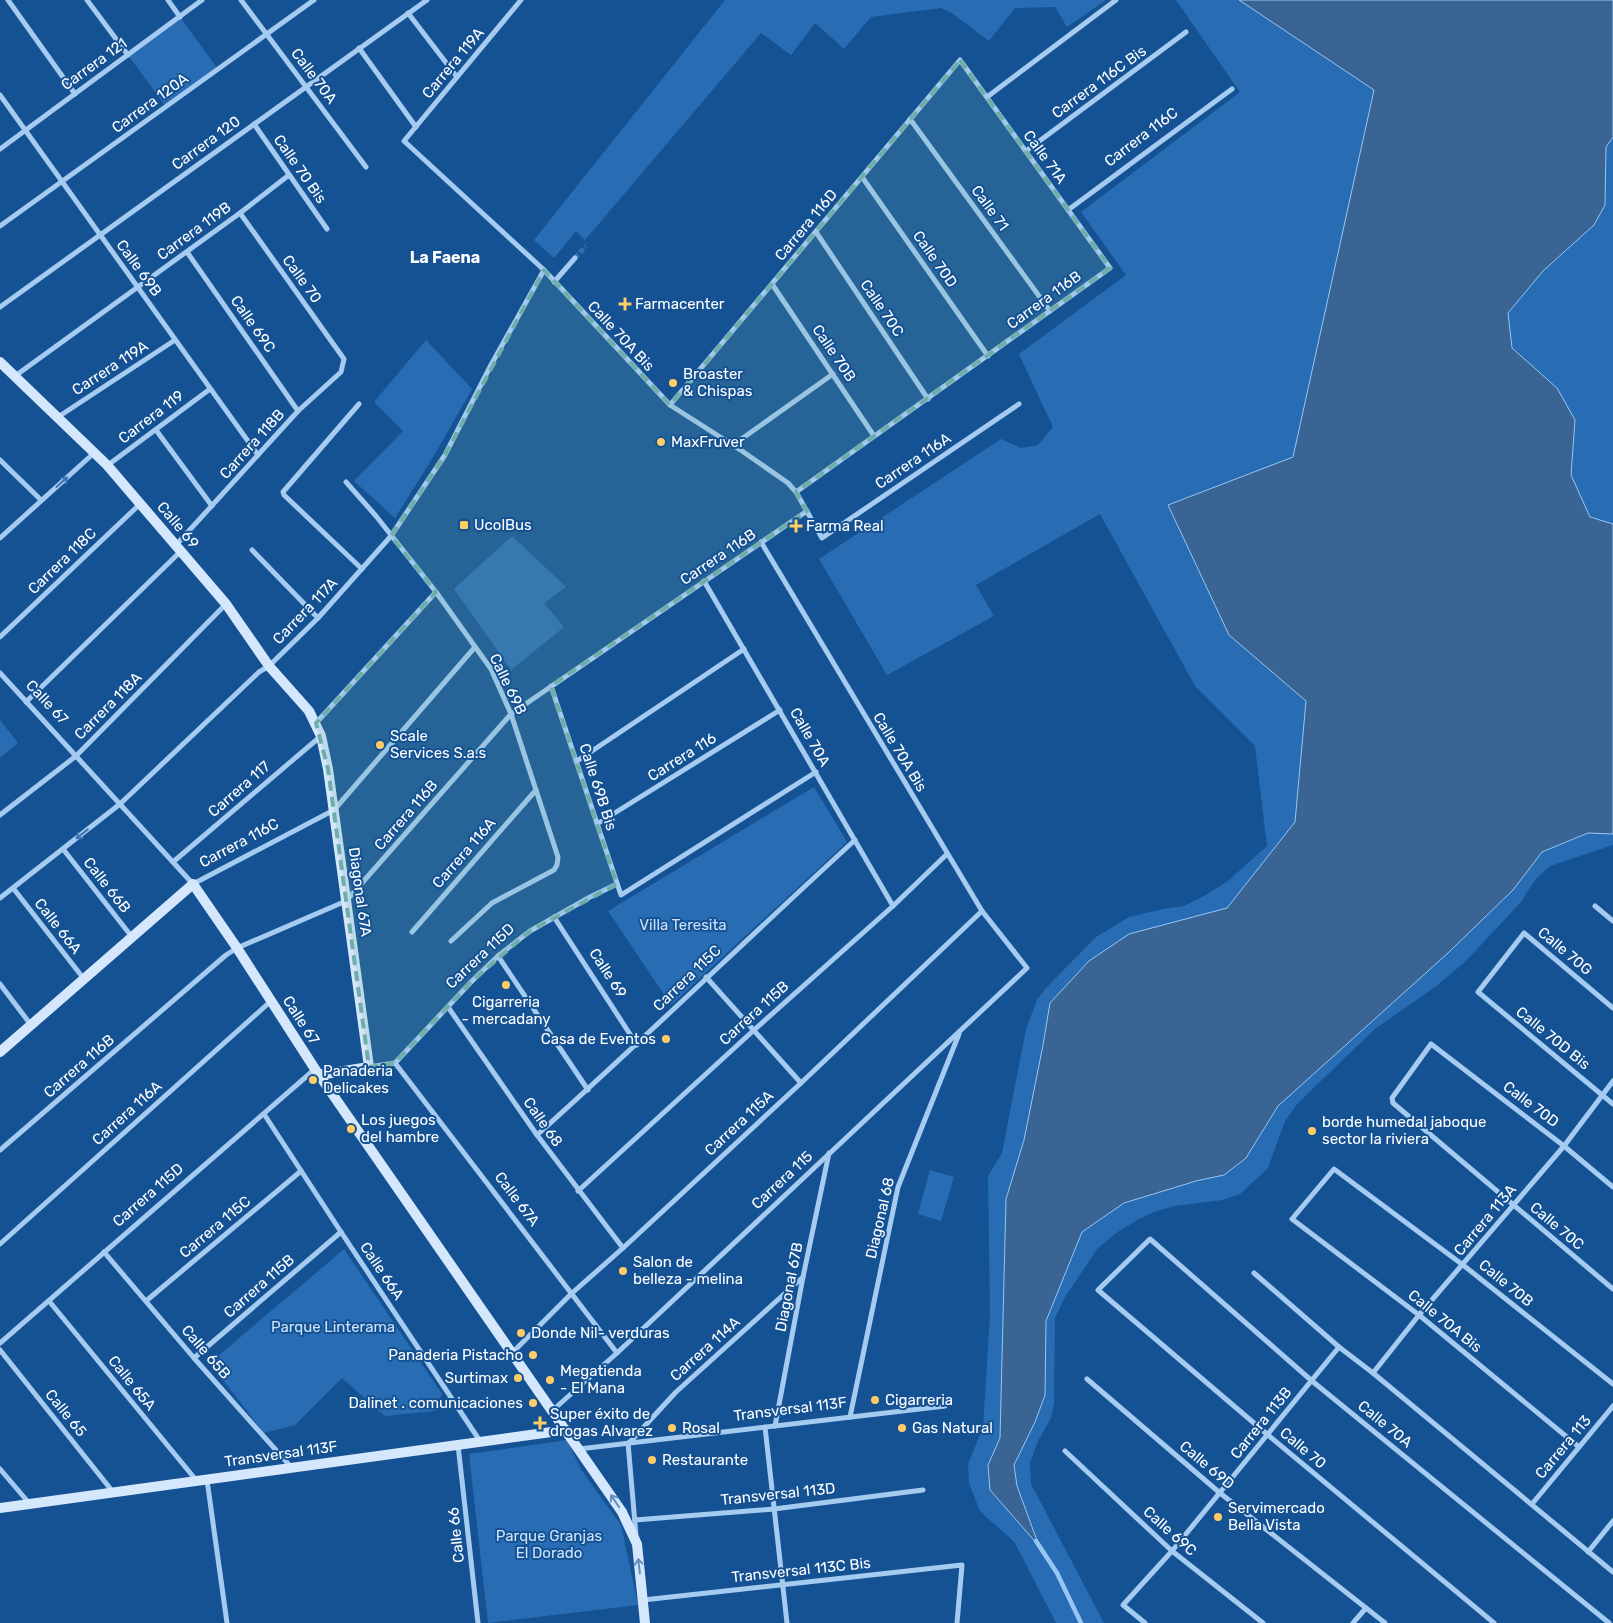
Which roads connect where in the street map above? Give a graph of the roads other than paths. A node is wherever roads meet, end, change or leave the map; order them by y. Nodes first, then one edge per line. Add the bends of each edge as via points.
1 (8, 0) edge
2 (87, 0) edge
3 (168, 0) edge
4 (202, 0) edge
5 (241, 0) edge
6 (314, 0) edge
7 (427, 0) edge
8 (521, 0) edge
9 (1116, 0) edge
10 (408, 13) junction
11 (180, 16) junction
12 (1186, 32) dead end
13 (267, 34) junction
14 (359, 48) junction
15 (128, 55) junction
16 (960, 60) joint
17 (457, 77) junction
18 (306, 87) junction
19 (1232, 89) dead end
20 (75, 94) junction
21 (0, 96) edge
22 (987, 97) junction
23 (910, 119) junction
24 (254, 124) junction
25 (416, 127) junction
26 (25, 130) junction
27 (404, 141) joint
28 (0, 149) edge
29 (1026, 151) junction
30 (366, 167) dead end
31 (289, 175) junction
32 (862, 177) junction
33 (62, 182) junction
34 (1068, 210) junction
35 (240, 213) junction
36 (0, 226) edge
37 (327, 229) dead end
38 (816, 232) junction
39 (100, 235) junction
40 (186, 252) junction
41 (575, 258) tunnel mouth
42 (1110, 268) joint
43 (544, 270) junction
44 (554, 282) junction
45 (772, 284) junction
46 (137, 287) junction
47 (0, 306) edge
48 (1050, 311) junction
49 (176, 340) junction
50 (988, 356) junction
51 (344, 359) joint
52 (0, 362) edge
53 (833, 374) junction
54 (15, 376) junction
55 (210, 389) junction
56 (928, 398) junction
57 (359, 404) dead end
58 (1019, 404) dead end
59 (670, 405) junction
60 (298, 411) junction
61 (58, 418) junction
62 (156, 430) junction
63 (874, 436) junction
64 (733, 445) junction
65 (94, 452) junction
66 (258, 455) junction
67 (0, 460) edge
68 (107, 466) junction
69 (346, 482) dead end
70 (796, 492) junction
71 (42, 500) junction
72 (140, 503) junction
73 (212, 506) junction
74 (807, 511) junction
75 (391, 536) junction
76 (0, 538) edge
77 (822, 538) joint
78 (761, 542) junction
79 (178, 548) junction
80 (252, 550) dead end
81 (362, 569) junction
82 (704, 581) junction
83 (436, 592) junction
84 (226, 604) junction
85 (318, 618) junction
86 (0, 637) edge
87 (475, 647) junction
88 (744, 649) junction
89 (269, 666) junction
90 (0, 673) edge
91 (551, 686) junction
92 (26, 702) junction
93 (780, 710) junction
94 (511, 714) junction
95 (316, 722) junction
96 (321, 736) junction
97 (76, 756) junction
98 (577, 762) junction
99 (816, 772) junction
100 (536, 790) junction
101 (120, 804) junction
102 (334, 810) junction
103 (0, 815) edge
104 (597, 824) junction
105 (855, 840) junction
106 (63, 849) junction
107 (947, 854) junction
108 (173, 862) junction
109 (193, 884) junction
110 (617, 884) junction
111 (12, 888) junction
112 (0, 898) edge
113 (346, 902) junction
114 (893, 906) junction
115 (1595, 906) dead end
116 (982, 911) junction
117 (554, 917) junction
118 (1613, 921) edge
119 (412, 932) dead end
120 (132, 937) junction
121 (451, 941) dead end
122 (237, 948) junction
123 (498, 956) junction
124 (1027, 968) joint
125 (706, 977) junction
126 (84, 979) junction
127 (0, 984) edge
128 (1478, 992) joint
129 (272, 1001) junction
130 (448, 1007) junction
131 (1613, 1008) edge
132 (31, 1025) junction
133 (754, 1030) junction
134 (960, 1032) junction
135 (637, 1045) junction
136 (0, 1052) edge
137 (394, 1063) junction
138 (369, 1067) junction
139 (317, 1072) junction
140 (1613, 1082) edge
141 (801, 1083) junction
142 (588, 1090) junction
143 (1602, 1095) junction
144 (1393, 1104) joint
145 (1613, 1104) edge
146 (264, 1114) junction
147 (537, 1135) junction
148 (1564, 1146) junction
149 (0, 1150) edge
150 (830, 1152) junction
151 (301, 1171) junction
152 (1613, 1187) edge
153 (578, 1191) junction
154 (1513, 1206) junction
155 (1292, 1218) joint
156 (341, 1232) junction
157 (1150, 1239) joint
158 (0, 1244) edge
159 (623, 1248) junction
160 (104, 1252) junction
161 (1463, 1265) junction
162 (1254, 1273) dead end
163 (803, 1277) junction
164 (1613, 1289) edge
165 (570, 1294) junction
166 (49, 1301) junction
167 (146, 1301) junction
168 (1418, 1315) junction
169 (0, 1343) edge
170 (1339, 1347) junction
171 (0, 1350) edge
172 (512, 1353) junction
173 (617, 1353) junction
174 (194, 1358) junction
175 (1373, 1373) junction
176 (1087, 1379) dead end
177 (1312, 1381) junction
178 (1613, 1384) edge
179 (945, 1406) dead end
180 (1613, 1406) edge
181 (553, 1410) junction
182 (850, 1417) junction
183 (775, 1426) junction
184 (765, 1428) junction
185 (566, 1430) junction
186 (1268, 1435) junction
187 (480, 1441) junction
188 (628, 1443) junction
189 (458, 1445) junction
190 (1579, 1447) junction
191 (580, 1449) junction
192 (1065, 1451) dead end
193 (291, 1468) junction
194 (0, 1469) edge
195 (207, 1479) junction
196 (196, 1481) junction
197 (923, 1490) dead end
198 (113, 1492) junction
199 (1220, 1493) junction
200 (30, 1504) junction
201 (1532, 1504) junction
202 (0, 1508) edge
203 (774, 1509) junction
204 (635, 1520) junction
205 (1613, 1521) edge
206 (637, 1544) junction
207 (1172, 1551) junction
208 (1588, 1552) junction
209 (1613, 1572) edge
210 (783, 1585) junction
211 (643, 1600) junction
212 (1366, 1608) junction
213 (227, 1623) edge
214 (478, 1623) edge
215 (645, 1623) edge
216 (787, 1623) edge
217 (956, 1623) edge
218 (1145, 1623) edge
219 (1263, 1623) edge
220 (1352, 1623) edge
221 (1385, 1623) edge
222 (1494, 1623) edge
223 (1609, 1623) edge

1 - 20 street
2 - 15 street
3 - 11 street
4 - 11 street, Carrera 121
5 - 13 street, Calle 70A
6 - 13 street, Carrera 120A
7 - 10 street, Carrera 120
8 - 17 street, Carrera 119A
9 - 22 street
10 - 14 street, Carrera 120
10 - 17 street
11 - 15 street, Carrera 121
12 - 29 street, Carrera 116C Bis
13 - 18 street, Calle 70A
13 - 33 street, Carrera 120A
14 - 18 street, Carrera 120
14 - 25 street
15 - 20 street, Carrera 121
16 - 22 street, Calle 71A
16 - 23 street, Carrera 116D
17 - 25 street, Carrera 119A
18 - 24 street, Carrera 120
18 - 30 street, Calle 70A
19 - 34 street, Carrera 116C
20 - 26 street, Carrera 121
21 - 26 street, Calle 69B
22 - 29 street, Calle 71A
23 - 32 street, Carrera 116D
23 - 48 street, Calle 71
24 - 31 street, Calle 70 Bis
24 - 39 street, Carrera 120
25 - 27 street, Carrera 119A
26 - 28 street, Carrera 121
26 - 33 street, Calle 69B
27 - 43 street, Calle 70A Bis
29 - 34 street, Calle 71A
31 - 35 street, Carrera 119B
31 - 37 street, Calle 70 Bis
32 - 38 street, Carrera 116D
32 - 50 street, Calle 70D
33 - 36 street, Carrera 120A
33 - 39 street, Calle 69B
34 - 42 street, Calle 71A
35 - 40 street, Carrera 119B
35 - 51 street, Calle 70
38 - 45 street, Carrera 116D
38 - 56 street, Calle 70C
39 - 46 street, Calle 69B
39 - 47 street, Carrera 120
40 - 46 street, Carrera 119B
40 - 60 street, Calle 69C
41 - 44 street
42 - 48 street, Carrera 116B
43 - 44 street, Calle 70A Bis
43 - 75 street, Carrera 117A via 444,455
44 - 59 street, Calle 70A Bis
45 - 53 street, Calle 70B
45 - 59 street, Carrera 116D
46 - 49 street, Calle 69B
46 - 54 street, Carrera 119B
48 - 50 street, Carrera 116B
49 - 55 street, Calle 69B
49 - 61 street, Carrera 119A
50 - 56 street, Carrera 116B
51 - 60 street, Carrera 118B via 341,372
52 - 54 street, Calle 69
53 - 63 street, Calle 70B
53 - 64 street
54 - 61 street, Calle 69
55 - 62 street, Carrera 119
55 - 66 street, Calle 69B
56 - 63 street, Carrera 116B
57 - 81 street via 283,492
58 - 77 street, Carrera 116A
59 - 64 street, Calle 70A Bis
60 - 66 street, Carrera 118B
61 - 65 street, Calle 69
62 - 68 street, Carrera 119
62 - 73 street
63 - 70 street, Carrera 116B
64 - 70 street, Calle 70A Bis
65 - 68 street, Calle 69
71 -> 65 street
66 - 73 street, Carrera 118B
67 - 71 street
68 - 72 street, Calle 69
69 - 75 street, Calle 69B
70 - 74 street, Calle 70A Bis
71 - 76 street
72 - 79 street, Calle 69
72 - 86 street, Carrera 118C
73 - 79 street, Carrera 118B
74 - 77 street, Calle 70A Bis
74 - 78 street, Carrera 116B
75 - 81 street, Carrera 117A
75 - 83 street, Calle 69B
78 - 82 street, Carrera 116B
78 - 107 street, Calle 70A Bis
79 - 84 street, Calle 69
79 - 92 street, Carrera 118B
80 - 85 street
81 - 85 street, Carrera 117A
82 - 88 street, Calle 70A
82 - 91 street, Carrera 116B
83 - 87 street, Calle 69B
83 - 95 street
84 - 89 street, Calle 69
84 - 97 street, Carrera 118A
85 - 89 street, Carrera 117A
87 - 94 street, Calle 69B via 490,669
87 - 102 street, Carrera 116C
88 - 93 street, Calle 70A
88 - 98 street
89 - 95 street, Calle 69
89 - 101 street, Carrera 117A
90 - 92 street, Calle 67
91 - 94 street, Carrera 116B
91 - 98 street, Calle 69B Bis
92 - 97 street, Calle 67
93 - 99 street, Calle 70A
93 - 104 street, Carrera 116
94 - 100 street, Calle 69B
94 - 113 street, Carrera 116B
95 - 96 street, Diagonal 67A
96 - 102 street, Diagonal 67A
96 - 108 street, Carrera 117
97 - 101 street, Calle 67
97 - 103 street, Carrera 118A
98 - 104 street, Calle 69B Bis
99 - 105 street, Calle 70A
99 - 110 street, Calle 69B Bis via 620,895
100 - 119 street, Carrera 116A
100 - 121 street, Calle 69B via 558,857 557,865 554,870 492,903
101 -> 106 street, Carrera 117A
101 - 108 street, Calle 67
102 - 109 street, Carrera 116C
102 - 113 street, Diagonal 67A
104 - 110 street, Calle 69B Bis
105 - 114 street, Calle 70A
105 - 125 street, Carrera 115C
106 - 111 street, Carrera 117A
106 - 120 street, Calle 66B
107 - 114 street, Carrera 115B
107 - 116 street, Calle 70A Bis
108 - 109 street, Calle 67
109 - 120 street, Carrera 116C
109 - 122 street, Calle 67
110 - 117 street, Carrera 115D
111 - 112 street, Carrera 117A
111 - 126 street, Calle 66A
113 - 122 street, Carrera 116B
113 - 138 street, Diagonal 67A
114 - 133 street, Carrera 115B
115 - 118 street
116 - 124 street, Calle 70A Bis
116 - 141 street, Carrera 115A
117 - 123 street, Carrera 115D
117 - 135 street, Calle 69
120 - 126 street, Carrera 116C
122 - 129 street, Calle 67
122 - 149 street, Carrera 116B
123 - 130 street, Carrera 115D
123 - 142 street
124 - 134 street, Carrera 115
125 - 133 street
125 - 135 street, Carrera 115C
126 - 132 street, Carrera 116C
127 - 132 street
128 - 131 street, Calle 70G via 1524,933
128 - 143 street, Calle 70D Bis
129 - 139 street, Calle 67
129 - 158 street, Carrera 116A
130 - 137 street, Carrera 115D
130 - 147 street, Calle 68
132 - 136 street, Carrera 116C
133 - 141 street
133 - 153 street, Carrera 115B
134 - 150 street, Carrera 115
134 - 182 street, Diagonal 68 via 898,1187
135 - 142 street, Carrera 115C
137 - 138 street
137 - 165 street, Calle 67A
138 - 139 street
139 - 146 street, Carrera 115D
139 - 172 street, Calle 67
140 - 143 street, Carrera 113A
141 - 159 street, Carrera 115A
142 - 147 street, Carrera 115C
143 - 145 street, Calle 70D Bis
143 - 148 street, Carrera 113A
144 - 148 street, Calle 70D via 1394,1095 1431,1044
144 - 154 street, Calle 70C
146 - 151 street, Calle 66A
146 - 160 street, Carrera 115D
147 - 153 street, Calle 68
148 - 152 street, Calle 70D
148 - 154 street, Carrera 113A
150 - 163 street, Diagonal 67B
150 - 173 street, Carrera 115
151 - 156 street, Calle 66A
151 - 167 street, Carrera 115C
153 - 159 street, Calle 68
154 - 161 street, Carrera 113A
154 - 164 street, Calle 70C
155 - 161 street, Calle 70B via 1334,1169
155 - 168 street, Calle 70A Bis
156 - 174 street, Carrera 115B
156 - 187 street, Calle 66A
157 - 177 street, Calle 70A
157 - 186 street, Calle 70 via 1098,1290
159 - 165 street, Carrera 115A
160 - 166 street, Carrera 115D
160 - 167 street, Calle 65B
161 - 168 street, Carrera 113A
161 - 178 street, Calle 70B
162 - 170 street, Calle 70A
163 - 183 street, Diagonal 67B
163 - 188 street, Carrera 114A via 676,1392
165 - 172 street, Carrera 115A
165 - 173 street, Calle 67A
166 - 169 street, Carrera 115D
166 - 196 street, Calle 65A
167 - 174 street, Calle 65B
168 - 175 street, Carrera 113A
168 - 190 street, Calle 70A Bis
170 - 175 street, Calle 70A
170 - 177 street, Carrera 113B
171 - 198 street, Calle 65
172 - 181 street, Calle 67
173 - 181 street, Carrera 115
174 - 193 street, Calle 65B
175 - 201 street, Calle 70A
176 - 199 street, Calle 69D
177 - 186 street, Carrera 113B
177 - 223 street, Calle 70A
179 - 182 street, Transversal 113F
180 - 190 street, Carrera 113
181 - 185 street, Calle 67
182 - 183 street, Transversal 113F
183 - 184 street, Transversal 113F
184 - 188 street, Transversal 113F
184 - 203 street
185 - 187 street, Transversal 113F
185 - 191 street
186 - 199 street, Carrera 113B
186 - 222 street, Calle 70
187 - 189 street, Transversal 113F
188 - 191 street, Transversal 113F
188 - 204 street
189 - 193 street, Transversal 113F
189 - 214 street, Calle 66
190 - 201 street, Carrera 113
206 -> 191 street via 622,1512
192 - 207 street, Calle 69C
193 - 195 street, Transversal 113F
194 - 200 street
195 - 196 street, Transversal 113F
195 - 213 street
196 - 198 street, Transversal 113F
197 - 203 street, Transversal 113D
198 - 200 street, Transversal 113F
199 - 207 street, Carrera 113B
199 - 212 street, Calle 69D
200 - 202 street, Transversal 113F
201 - 208 street, Calle 70A
203 - 204 street, Transversal 113D
203 - 210 street
204 - 206 street
205 - 208 street
211 -> 206 street
207 - 218 street, Carrera 113B via 1123,1605
207 - 219 street, Calle 69C
208 - 209 street, Calle 70A
210 - 211 street, Transversal 113C Bis
210 - 216 street
210 - 217 street, Transversal 113C Bis via 962,1565
211 - 215 street
212 - 220 street
212 - 221 street, Calle 69D

